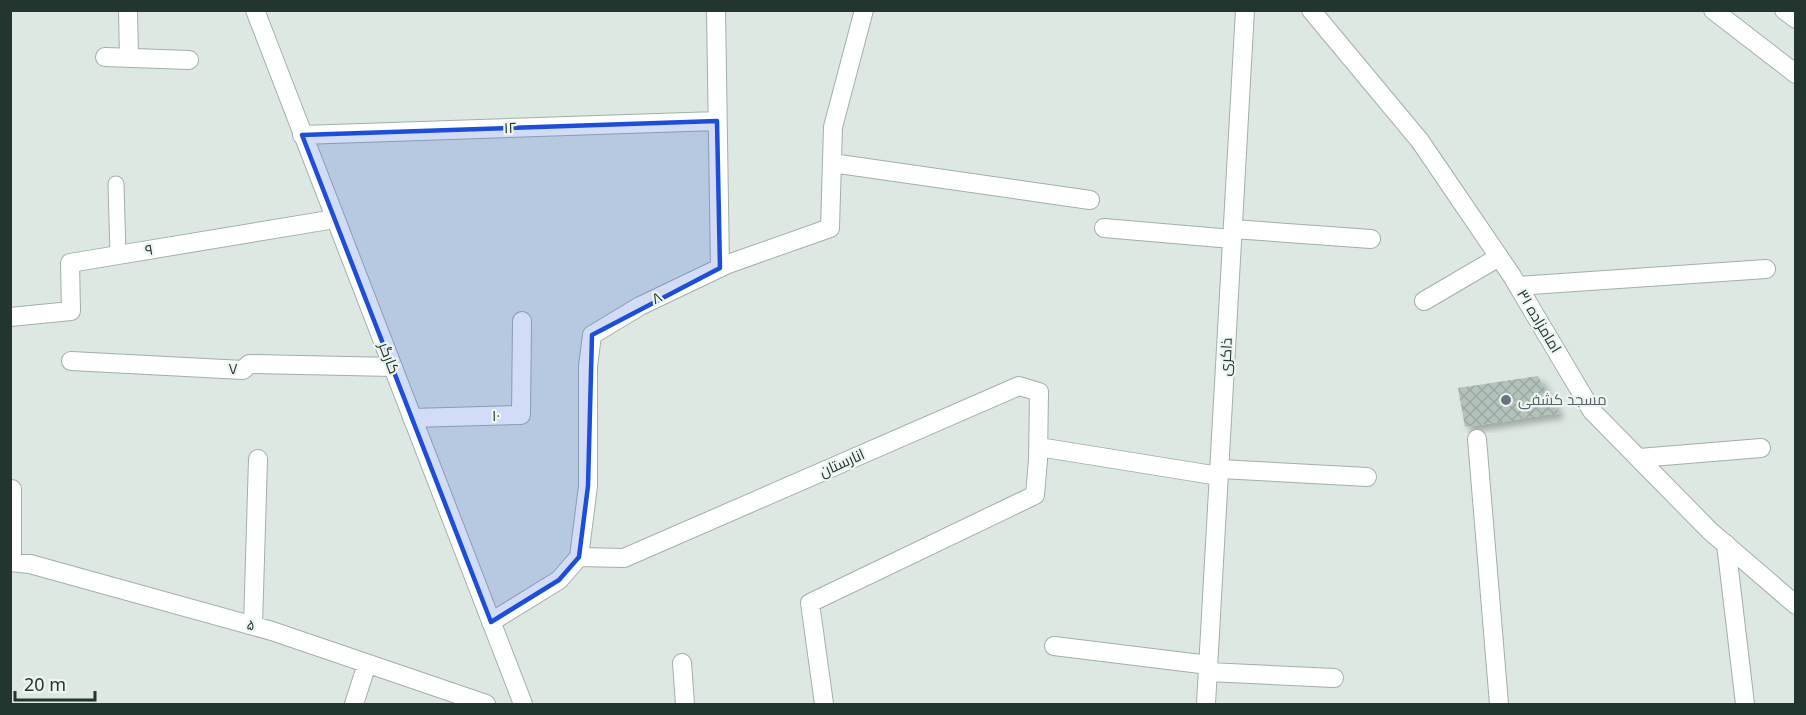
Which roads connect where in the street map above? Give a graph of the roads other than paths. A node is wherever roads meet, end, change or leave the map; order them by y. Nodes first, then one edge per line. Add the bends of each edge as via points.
1 (128, 10) edge
2 (255, 10) edge
3 (716, 10) edge
4 (864, 10) edge
5 (1245, 10) edge
6 (1311, 10) edge
7 (1713, 10) edge
8 (105, 57) dead end
9 (129, 58) junction
10 (189, 60) dead end
11 (1796, 74) edge
12 (717, 121) junction
13 (302, 135) junction
14 (832, 163) junction
15 (116, 184) dead end
16 (1090, 200) dead end
17 (335, 219) junction
18 (1104, 228) dead end
19 (1233, 234) junction
20 (1371, 239) dead end
21 (118, 255) junction
22 (1499, 257) junction
23 (720, 268) junction
24 (1766, 269) dead end
25 (1518, 286) junction
26 (1424, 301) dead end
27 (10, 317) edge
28 (522, 321) dead end
29 (71, 361) dead end
30 (393, 367) junction
31 (412, 418) junction
32 (1477, 439) dead end
33 (1761, 447) dead end
34 (1039, 454) junction
35 (1639, 458) junction
36 (258, 459) dead end
37 (1220, 473) junction
38 (1367, 477) dead end
39 (12, 489) dead end
40 (1726, 544) junction
41 (579, 557) junction
42 (11, 562) edge
43 (1796, 605) edge
44 (491, 622) junction
45 (253, 626) junction
46 (1054, 646) dead end
47 (682, 663) dead end
48 (367, 664) junction
49 (1208, 668) junction
50 (1334, 678) dead end
51 (354, 705) edge
52 (486, 705) edge
53 (523, 705) edge
54 (685, 705) edge
55 (824, 705) edge
56 (1206, 705) edge
57 (1499, 705) edge
58 (1745, 705) edge

1 - 9 street
2 - 13 street, کارگر
3 - 12 street
4 - 14 street, ۸ via 833,127
5 - 19 street, ذاکری
6 - 22 street, امامزاده ۳۱ via 1420,141
7 - 11 street
8 - 9 street
9 - 10 street
12 - 13 street, ۱۲
12 - 23 street
13 - 17 street, کارگر
14 - 16 street
14 - 23 street, ۸ via 830,228
15 - 21 lane
17 - 21 street, ۹
17 - 30 street, کارگر
18 - 19 street
19 - 20 street
19 - 37 street, ذاکری
21 - 27 street, ۹ via 70,263 71,311
22 - 25 street, امامزاده ۳۱
22 - 26 street
23 - 41 street, ۸ via 640,306 592,335 588,366 588,486
24 - 25 street
25 - 35 street, امامزاده ۳۱ via 1592,411
28 - 31 street, ۱۰ via 521,415
29 - 30 street, ۷ via 243,370 249,364
30 - 31 street, کارگر
31 - 44 street, کارگر
32 - 57 street
33 - 35 street
34 - 37 street
34 - 41 street, انارستان via 1039,392 1019,386 624,558
34 - 55 street via 1035,495 810,603
35 - 40 street, امامزاده ۳۱
36 - 45 street
37 - 38 street
37 - 49 street, ذاکری
39 - 42 street
40 - 43 street, امامزاده ۳۱
40 - 58 street
41 - 44 street via 559,580
42 - 45 street, ۵
44 - 53 street, کارگر
45 - 48 street, ۵
46 - 49 street
47 - 54 street
48 - 51 street
48 - 52 street, ۵
49 - 50 street
49 - 56 street, ذاکری

